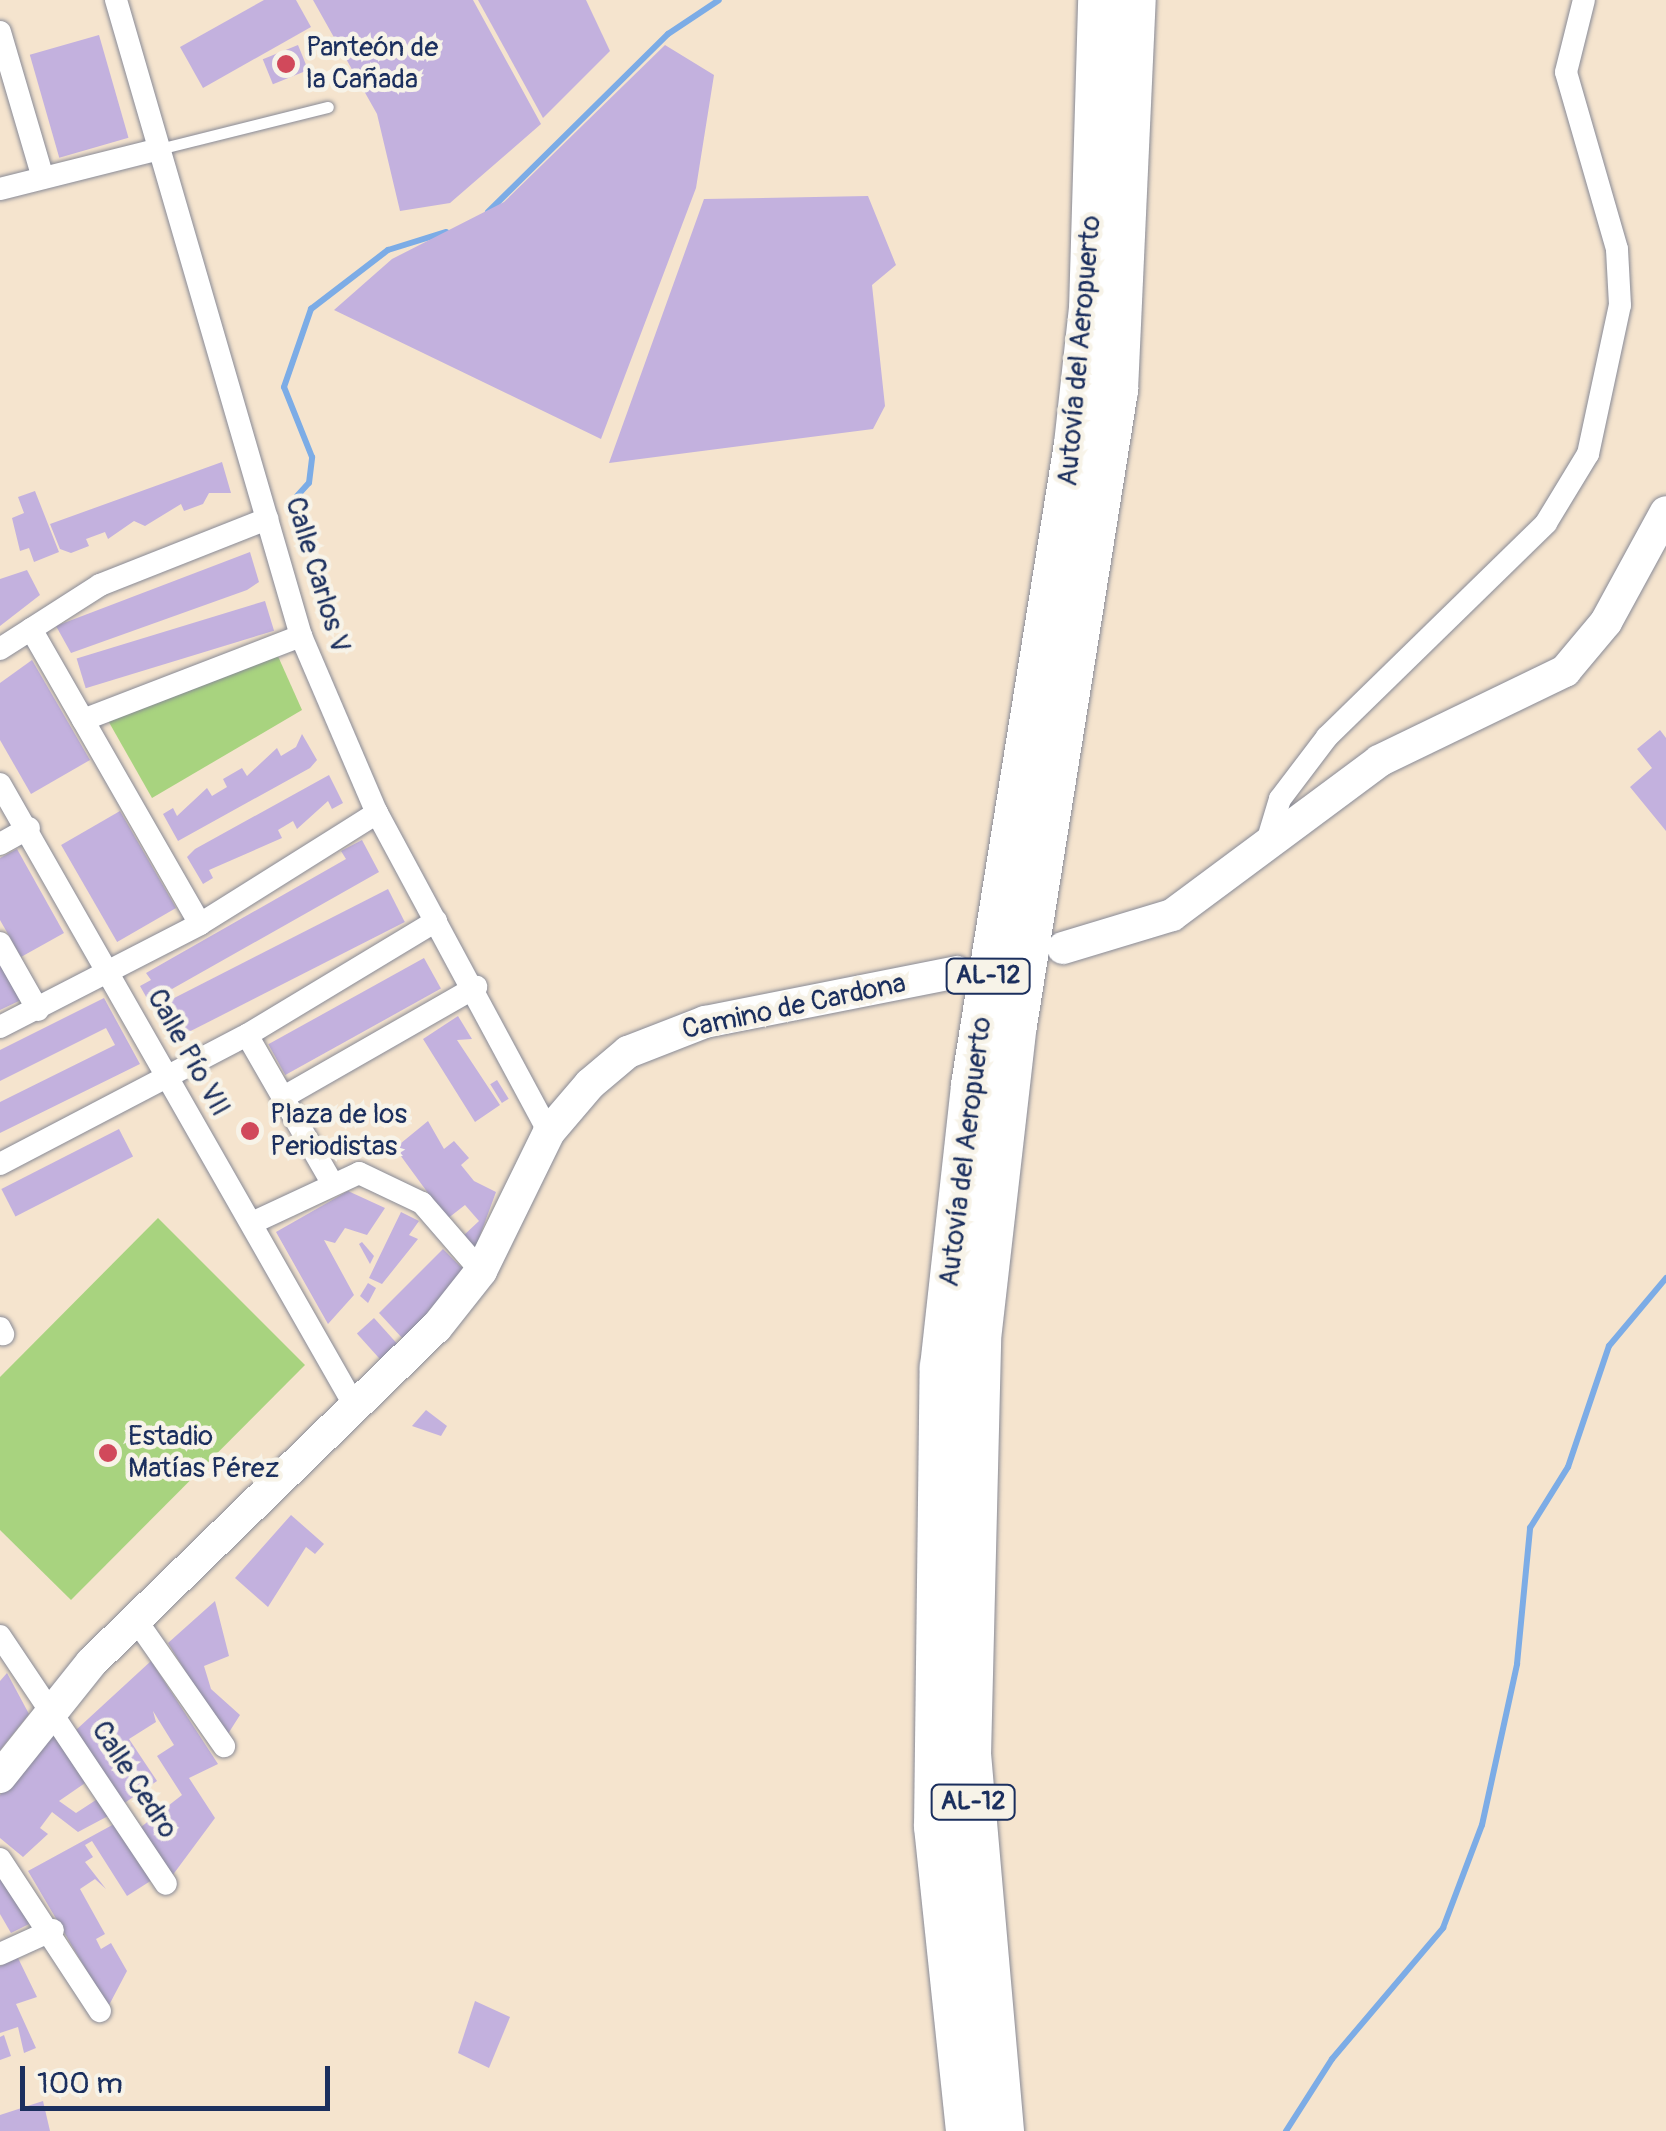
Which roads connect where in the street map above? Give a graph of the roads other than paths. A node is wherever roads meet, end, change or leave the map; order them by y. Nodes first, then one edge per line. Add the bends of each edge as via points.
1 (116, 0) edge
2 (1099, 0) edge
3 (1135, 0) edge
4 (1584, 0) edge
5 (0, 32) edge
6 (328, 107) dead end
7 (159, 150) junction
8 (43, 178) junction
9 (0, 189) edge
10 (1666, 512) edge
11 (267, 519) junction
12 (30, 629) junction
13 (301, 636) junction
14 (0, 649) edge
15 (83, 720) junction
16 (0, 784) edge
17 (377, 814) junction
18 (29, 828) junction
19 (1268, 842) junction
20 (0, 844) edge
21 (436, 920) junction
22 (200, 924) junction
23 (0, 943) edge
24 (1063, 948) dead end
25 (957, 972) dead end
26 (110, 974) junction
27 (476, 988) junction
28 (38, 1010) junction
29 (0, 1026) edge
30 (247, 1035) junction
31 (167, 1079) junction
32 (282, 1098) junction
33 (549, 1132) junction
34 (0, 1164) edge
35 (331, 1181) junction
36 (252, 1224) junction
37 (481, 1271) junction
38 (353, 1403) junction
39 (136, 1620) junction
40 (0, 1636) edge
41 (48, 1716) junction
42 (224, 1746) dead end
43 (0, 1776) edge
44 (0, 1859) edge
45 (166, 1884) dead end
46 (54, 1930) junction
47 (0, 1954) edge
48 (986, 1998) junction
49 (100, 2012) dead end
50 (967, 2131) edge
51 (1003, 2131) edge
52 (1017, 2131) edge

1 - 7 street, Calle Carlos V
2 - 50 highway, Autovía del Aeropuerto / AL-12 via 1081,386 972,1085 941,1368 935,1827
3 - 48 highway, Autovía del Aeropuerto / AL-12 via 1117,390 1016,1025 980,1339 968,1606
4 - 19 street via 1566,72 1618,249 1620,305 1588,454 1546,524 1315,752 1280,799
5 - 8 street
6 - 7 lane
7 - 8 street
7 - 11 street, Calle Carlos V
8 - 9 street
10 - 19 street via 1606,622 1566,671 1379,761
11 - 12 street via 100,585
11 - 13 street, Calle Carlos V
12 - 14 street
12 - 15 street
13 - 15 street
13 - 17 street, Calle Carlos V
15 - 22 street
16 - 18 street, Calle Pío VII
17 - 21 street, Calle Carlos V
17 - 22 street
18 - 20 street
18 - 26 street, Calle Pío VII
19 - 24 street via 1172,916
21 - 27 street, Calle Carlos V
21 - 30 street
22 - 26 street
23 - 28 street
25 - 33 street, Camino de Cardona via 661,1036 590,1084
26 - 28 street
26 - 31 street, Calle Pío VII
27 - 32 street
27 - 33 street, Calle Carlos V
28 - 29 street
30 - 31 street
30 - 32 street
31 - 34 street
31 - 36 street, Calle Pío VII
32 - 35 street
33 - 37 street, Camino de Cardona
35 - 36 street
35 - 37 street via 359,1173 422,1202
36 - 38 street, Calle Pío VII
37 - 38 street, Camino de Cardona via 436,1328
38 - 39 street, Camino de Cardona
39 - 41 street, Camino de Cardona
39 - 42 street
40 - 41 street, Calle Cedro
41 - 43 street, Camino de Cardona
41 - 45 street, Calle Cedro via 58,1719
44 - 46 street
46 - 47 street
46 - 49 street
48 - 51 highway, Autovía del Aeropuerto / AL-12
48 - 52 highway

